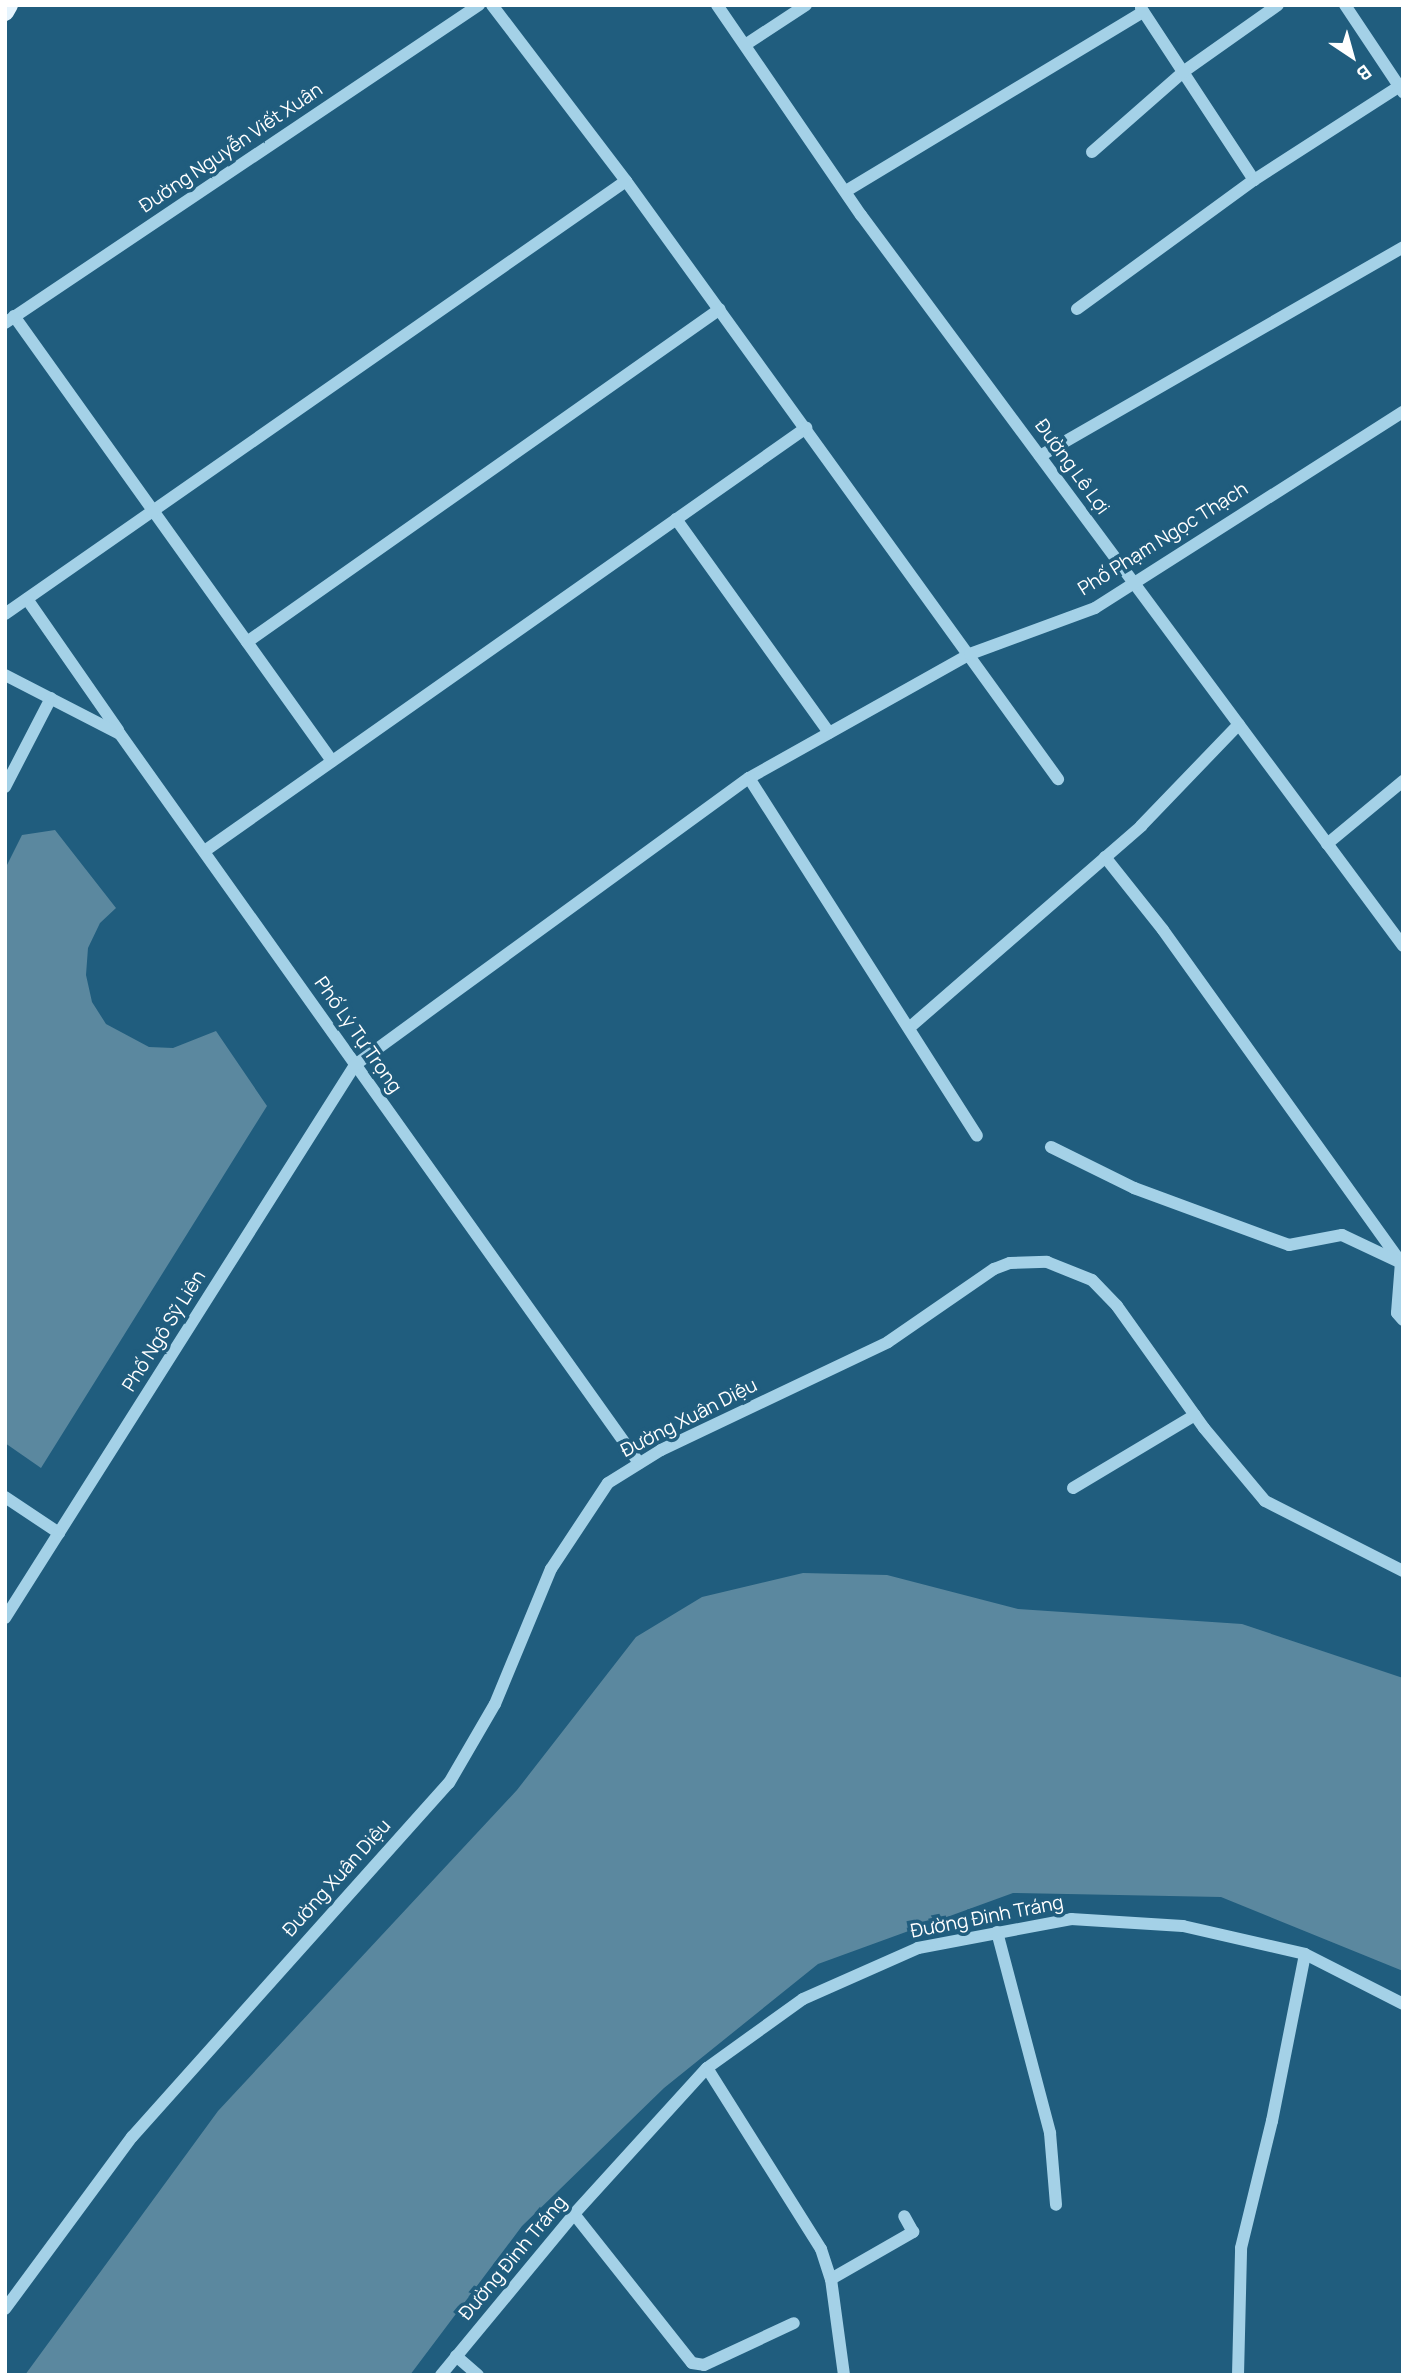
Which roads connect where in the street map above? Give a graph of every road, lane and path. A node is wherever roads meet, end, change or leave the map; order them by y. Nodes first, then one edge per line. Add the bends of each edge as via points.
1 (9, 5) edge
2 (479, 5) edge
3 (492, 5) edge
4 (717, 5) edge
5 (806, 5) edge
6 (1278, 5) edge
7 (1345, 5) edge
8 (1141, 9) edge
9 (5, 12) edge
10 (745, 45) junction
11 (1183, 72) junction
12 (1401, 88) edge
13 (1092, 152) dead end
14 (1254, 180) junction
15 (626, 181) junction
16 (846, 191) junction
17 (1403, 247) edge
18 (720, 309) junction
19 (1077, 309) dead end
20 (10, 319) edge
21 (1403, 412) edge
22 (806, 428) junction
23 (1040, 456) junction
24 (154, 512) junction
25 (676, 519) junction
26 (1131, 582) junction
27 (27, 599) junction
28 (5, 614) edge
29 (247, 642) junction
30 (970, 654) junction
31 (5, 675) edge
32 (51, 698) junction
33 (1239, 724) junction
34 (829, 733) junction
35 (120, 734) junction
36 (332, 761) junction
37 (749, 778) junction
38 (1058, 779) dead end
39 (1403, 781) edge
40 (5, 787) edge
41 (1327, 844) junction
42 (206, 850) junction
43 (1105, 857) junction
44 (1403, 946) edge
45 (909, 1028) junction
46 (355, 1065) junction
47 (977, 1136) dead end
48 (1051, 1147) dead end
49 (1402, 1262) edge
50 (1403, 1320) edge
51 (1195, 1415) junction
52 (639, 1462) junction
53 (1073, 1488) dead end
54 (5, 1497) edge
55 (59, 1533) junction
56 (1403, 1571) edge
57 (5, 1618) edge
58 (997, 1932) junction
59 (1305, 1954) junction
60 (1403, 2004) edge
61 (707, 2068) junction
62 (1056, 2205) dead end
63 (574, 2214) junction
64 (904, 2216) dead end
65 (831, 2279) junction
66 (5, 2309) edge
67 (794, 2323) dead end
68 (456, 2356) junction
69 (441, 2375) edge
70 (478, 2375) edge
71 (844, 2375) edge
72 (1238, 2375) edge

1 - 9 main road
2 - 20 street, Đường Nguyễn Viết Xuân
3 - 15 street
4 - 10 street, Đường Lê Lợi
5 - 10 street
6 - 11 street
7 - 12 street
8 - 11 street
8 - 16 street
10 - 16 street, Đường Lê Lợi
11 - 13 street
11 - 14 street
12 - 14 street
14 - 19 street
15 - 18 street
15 - 24 street
16 - 23 street, Đường Lê Lợi
17 - 23 street
18 - 22 street
18 - 29 street
20 - 24 street
21 - 26 street, Phố Phạm Ngọc Thạch
22 - 25 street
22 - 30 street
23 - 26 street, Đường Lê Lợi
24 - 27 street
24 - 29 street
25 - 34 street
25 - 36 street
26 - 30 street, Phố Phạm Ngọc Thạch via 1095,608
26 - 33 street, Đường Lê Lợi
27 - 28 street
27 - 35 street
29 - 36 street
30 - 34 street, Phố Phạm Ngọc Thạch
30 - 38 street
31 - 32 street, Phố Lý Tự Trọng
32 - 35 street, Phố Lý Tự Trọng
32 - 40 street
33 - 41 street, Đường Lê Lợi
33 - 43 street
34 - 37 street, Phố Phạm Ngọc Thạch
35 - 42 street, Phố Lý Tự Trọng
36 - 42 street
37 - 45 street
37 - 46 street, Phố Phạm Ngọc Thạch
39 - 41 street
41 - 44 street, Đường Lê Lợi
42 - 46 street, Phố Lý Tự Trọng
43 - 45 street
43 - 49 street via 1163,930
45 - 47 street
46 - 52 street, Phố Lý Tự Trọng
46 - 55 street, Phố Ngô Sỹ Liên
48 - 49 street via 1133,1188 1289,1245 1342,1236
49 - 50 street via 1397,1313
51 - 52 street, Đường Xuân Diệu via 1117,1306 1092,1280 1047,1262 1010,1262 968,1285 888,1342
51 - 53 street
51 - 56 street, Đường Xuân Diệu via 1265,1501
52 - 66 street, Đường Xuân Diệu via 608,1483 551,1569 495,1704 449,1783 132,2137
54 - 55 street
55 - 57 street, Phố Ngô Sỹ Liên
58 - 59 street, Đường Đinh Tráng via 1071,1919 1183,1926
58 - 61 street, Đường Đinh Tráng via 918,1948 803,1999
58 - 62 street via 1050,2133
59 - 60 street, Đường Đinh Tráng
59 - 72 street via 1241,2248
61 - 63 street, Đường Đinh Tráng
61 - 65 street via 821,2249
63 - 67 street via 692,2363 704,2365
63 - 68 street, Đường Đinh Tráng
64 - 65 street via 913,2232
65 - 71 street
68 - 69 street, Đường Đinh Tráng
68 - 70 street

